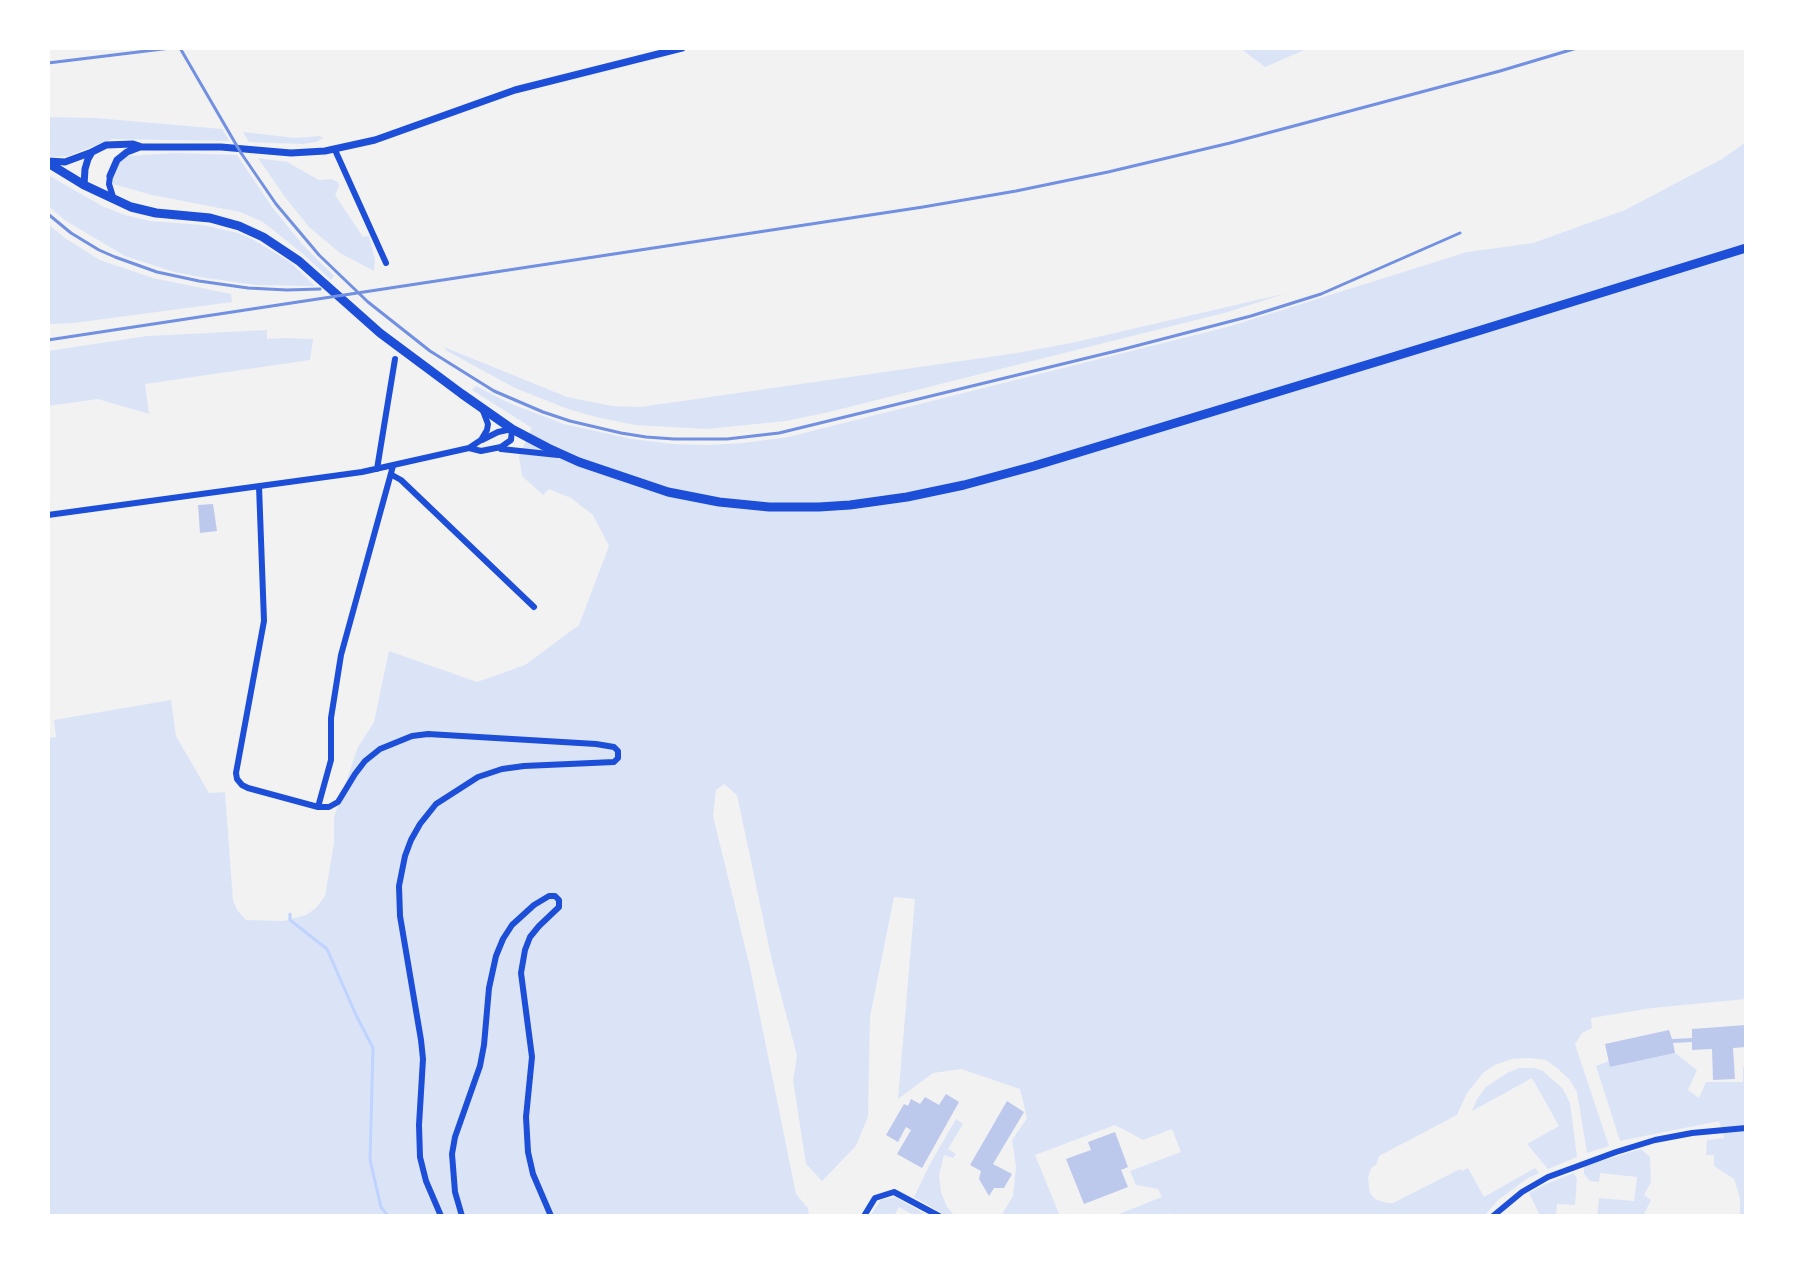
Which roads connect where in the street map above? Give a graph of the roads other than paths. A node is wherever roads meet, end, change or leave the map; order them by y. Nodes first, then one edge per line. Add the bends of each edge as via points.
1 (682, 48) edge
2 (142, 147) junction
3 (335, 150) junction
4 (92, 152) junction
5 (48, 162) edge
6 (110, 176) junction
7 (87, 187) junction
8 (114, 200) junction
9 (1746, 248) edge
10 (386, 263) dead end
11 (395, 359) dead end
12 (482, 408) junction
13 (512, 429) junction
14 (481, 440) junction
15 (469, 448) junction
16 (494, 449) junction
17 (563, 455) junction
18 (393, 466) junction
19 (377, 469) junction
20 (392, 475) junction
21 (259, 486) junction
22 (48, 515) edge
23 (534, 607) dead end
24 (318, 807) junction
25 (1746, 1128) edge
26 (441, 1216) edge
27 (462, 1216) edge
28 (551, 1216) edge
29 (864, 1216) edge
30 (939, 1216) edge
31 (1493, 1216) edge

1 - 3 street via 515,90
2 - 3 street
2 - 4 street via 106,145
2 - 6 street via 121,156
3 - 10 street
4 - 5 street
4 - 7 street via 86,163
5 - 7 main road
6 - 7 street via 102,185
6 - 8 street
7 - 8 main road
8 - 12 main road via 145,211 210,218 263,237
9 - 17 main road via 1034,466 907,497 819,507 719,502 668,492
11 - 19 street
12 - 13 main road
12 - 14 street via 488,424
13 - 14 street
13 - 16 street via 508,444
13 - 17 main road
14 - 15 street
15 - 16 street
15 - 18 street
16 - 17 street
18 - 19 street
18 - 20 street
19 - 21 street
20 - 23 street
20 - 24 street via 341,655 331,760
21 - 22 street
21 - 24 street via 264,621 237,779 248,788
24 - 26 street via 338,802 365,761 380,749 412,736 596,744 618,751 614,762 524,766 478,777 436,804 411,840 399,886 400,916 423,1059 420,1157
25 - 31 street via 1655,1140 1616,1152 1548,1177
27 - 28 street via 452,1154 480,1066 496,956 512,925 534,905 555,896 559,907 530,937 521,973 532,1057 528,1152
29 - 30 street via 875,1198 894,1192

